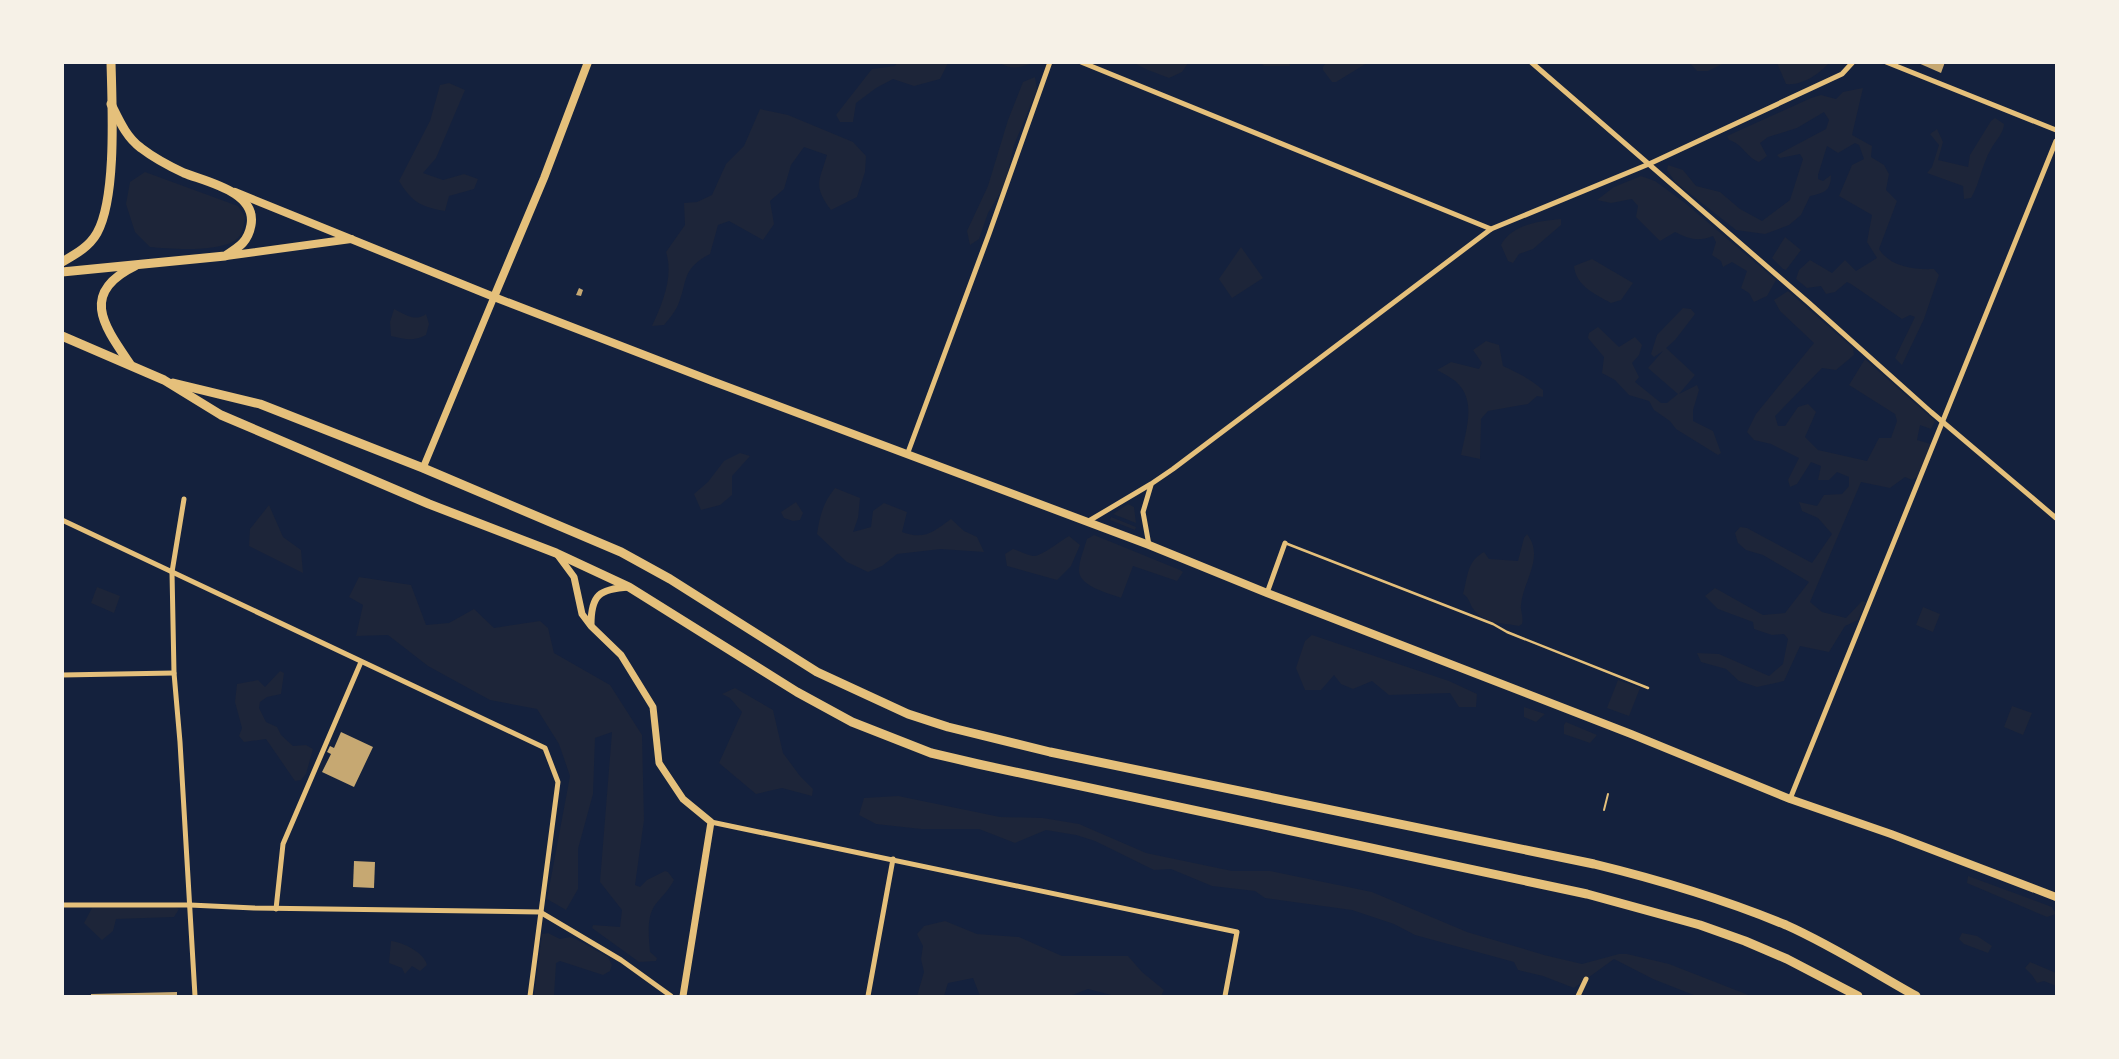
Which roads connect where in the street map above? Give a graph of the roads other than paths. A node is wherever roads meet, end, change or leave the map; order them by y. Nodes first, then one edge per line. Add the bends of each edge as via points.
1 (112, 62) edge
2 (588, 62) edge
3 (1050, 62) edge
4 (1081, 62) edge
5 (1531, 62) edge
6 (1853, 62) edge
7 (1886, 62) edge
8 (111, 104) junction
9 (2056, 130) edge
10 (2056, 141) edge
11 (1649, 164) junction
12 (227, 188) junction
13 (1491, 229) junction
14 (353, 238) junction
15 (225, 256) junction
16 (62, 262) edge
17 (144, 262) junction
18 (62, 272) edge
19 (494, 296) junction
20 (62, 336) edge
21 (130, 365) junction
22 (164, 380) junction
23 (1943, 422) junction
24 (907, 456) junction
25 (423, 468) junction
26 (1151, 484) junction
27 (184, 499) dead end
28 (2056, 518) edge
29 (62, 520) edge
30 (1087, 522) junction
31 (1285, 543) joint
32 (1149, 545) junction
33 (556, 553) junction
34 (172, 572) junction
35 (629, 587) junction
36 (1268, 593) junction
37 (591, 626) junction
38 (361, 662) junction
39 (174, 673) junction
40 (62, 675) edge
41 (1648, 688) dead end
42 (1790, 799) junction
43 (711, 822) junction
44 (893, 859) junction
45 (2056, 897) edge
46 (62, 905) edge
47 (190, 905) junction
48 (276, 908) junction
49 (540, 912) junction
50 (1586, 979) dead end
51 (195, 996) edge
52 (530, 996) edge
53 (672, 996) edge
54 (683, 996) edge
55 (868, 996) edge
56 (1226, 996) edge
57 (1578, 996) edge
58 (1858, 996) edge
59 (1916, 996) edge

1 - 8 main road
2 - 19 main road
3 - 24 street
4 - 13 street
5 - 11 street
6 - 11 street via 1842,74
7 - 9 street
8 - 12 main road via 125,131 139,147 185,173
8 - 16 main road via 110,174 105,213 96,234 82,251
10 - 23 street
11 - 13 street
11 - 23 street
12 - 14 main road
12 - 15 main road via 248,206 252,218 243,245
13 - 26 street
14 - 15 main road
14 - 19 main road
15 - 17 main road
17 - 18 main road
17 - 21 main road via 119,274 107,285 102,297 101,313 107,331
19 - 24 main road
19 - 25 street
20 - 21 main road
21 - 22 main road
22 - 25 main road via 260,404
22 - 33 main road via 221,415 429,504
23 - 28 street
23 - 42 street
24 - 30 main road
25 - 59 main road via 621,552 817,672 908,714 1050,752 1594,864 1664,882 1713,896 1787,926
26 - 30 street
26 - 32 street via 1143,512
27 - 34 street
29 - 34 street
30 - 32 main road
31 - 36 street
31 - 41 lane
32 - 36 main road
33 - 35 main road
33 - 37 street via 574,577 582,614
34 - 38 street
34 - 39 street
35 - 37 street via 606,590 596,598 591,609
35 - 58 main road via 797,692 852,722 931,753 1587,894 1700,925 1788,959
36 - 42 main road
37 - 43 street via 622,655 653,707 659,763 683,799
38 - 48 street via 283,844
38 - 49 street via 545,748 558,782
39 - 40 street
39 - 47 street
42 - 45 main road
43 - 44 street
43 - 54 street
44 - 55 street
44 - 56 street via 1237,932
46 - 47 street
47 - 48 street
47 - 51 street
48 - 49 street
49 - 52 street
49 - 53 street via 621,960
50 - 57 street

